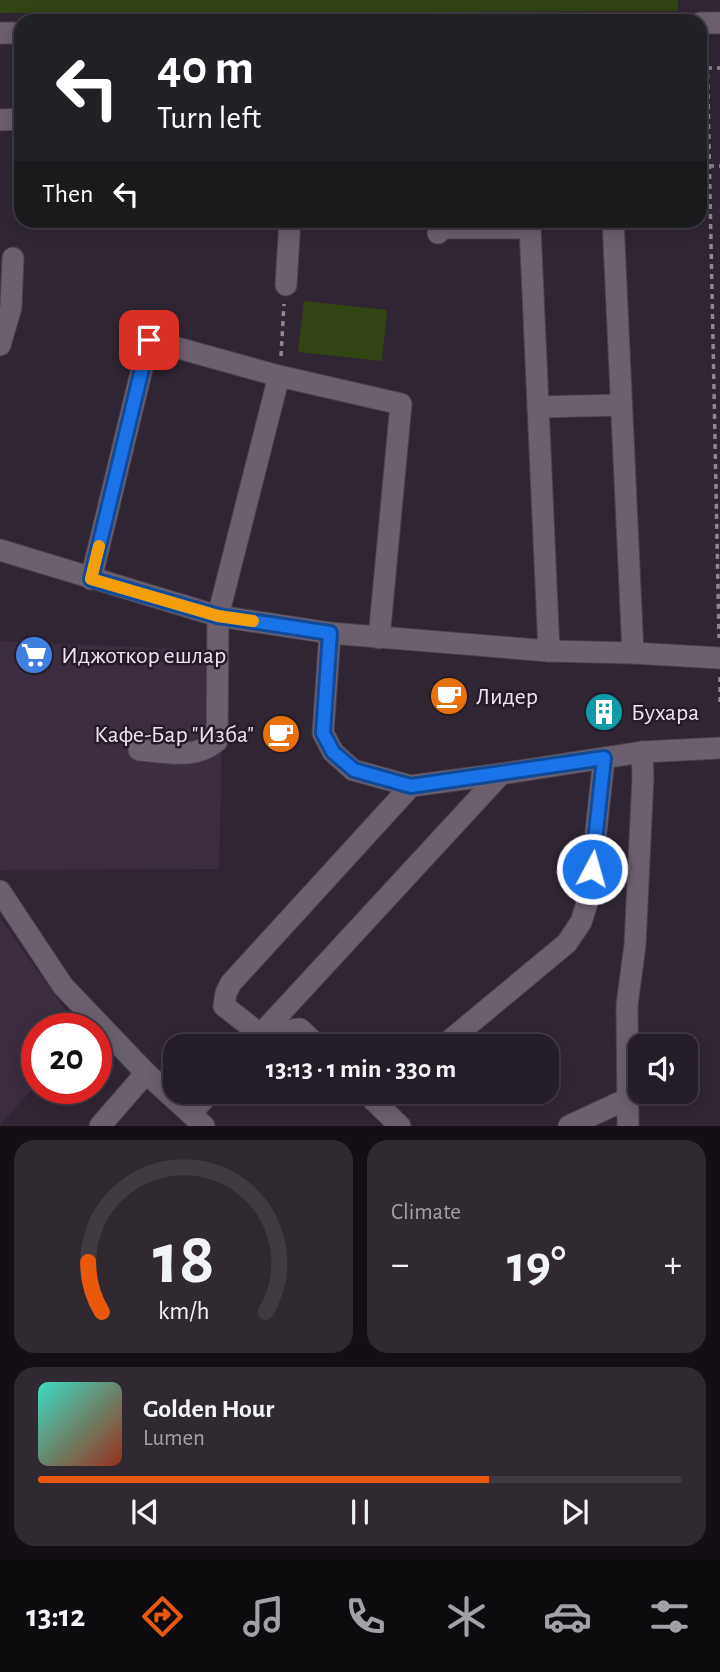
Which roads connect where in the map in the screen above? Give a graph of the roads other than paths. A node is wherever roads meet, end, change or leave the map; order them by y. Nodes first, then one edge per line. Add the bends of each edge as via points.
1 (289, 228) edge
2 (443, 228) edge
3 (530, 228) edge
4 (612, 228) edge
5 (438, 233) dead end
6 (13, 258) dead end
7 (286, 285) road end
8 (0, 345) edge
9 (279, 376) junction
10 (621, 405) junction
11 (538, 407) junction
12 (0, 550) edge
13 (91, 579) junction
14 (218, 616) junction
15 (330, 633) junction
16 (379, 638) junction
17 (548, 651) junction
18 (632, 653) junction
19 (720, 659) edge
20 (720, 748) edge
21 (139, 750) dead end
22 (642, 752) junction
23 (604, 758) junction
24 (500, 774) junction
25 (411, 786) junction
26 (0, 891) edge
27 (250, 1034) edge
28 (261, 1034) edge
29 (280, 1034) edge
30 (305, 1034) edge
31 (457, 1034) edge
32 (146, 1073) junction
33 (626, 1099) junction
34 (377, 1104) edge
35 (198, 1120) edge
36 (100, 1126) edge
37 (400, 1126) edge
38 (569, 1126) edge
39 (628, 1126) edge

1 - 7 lane
2 - 5 lane
3 - 11 lane
4 - 10 lane
6 - 8 lane via 12,307
9 - 13 lane via 149,340
9 - 14 lane
9 - 16 lane via 401,404
10 - 11 lane
10 - 18 lane
11 - 17 lane
12 - 13 lane
13 - 14 lane
14 - 15 lane
14 - 21 lane via 217,741 208,749 188,754
15 - 16 lane
15 - 25 lane via 323,733 328,743 354,770
16 - 17 lane
17 - 18 lane
18 - 19 lane
20 - 22 lane
22 - 23 lane
22 - 33 lane
23 - 24 lane
23 - 31 lane via 589,897 581,922 567,943
24 - 25 lane
24 - 28 lane
25 - 27 lane via 231,983 224,1006
26 - 32 lane via 63,986
29 - 30 lane via 300,1029
32 - 35 lane
32 - 36 lane
33 - 38 lane
33 - 39 lane
34 - 37 lane

